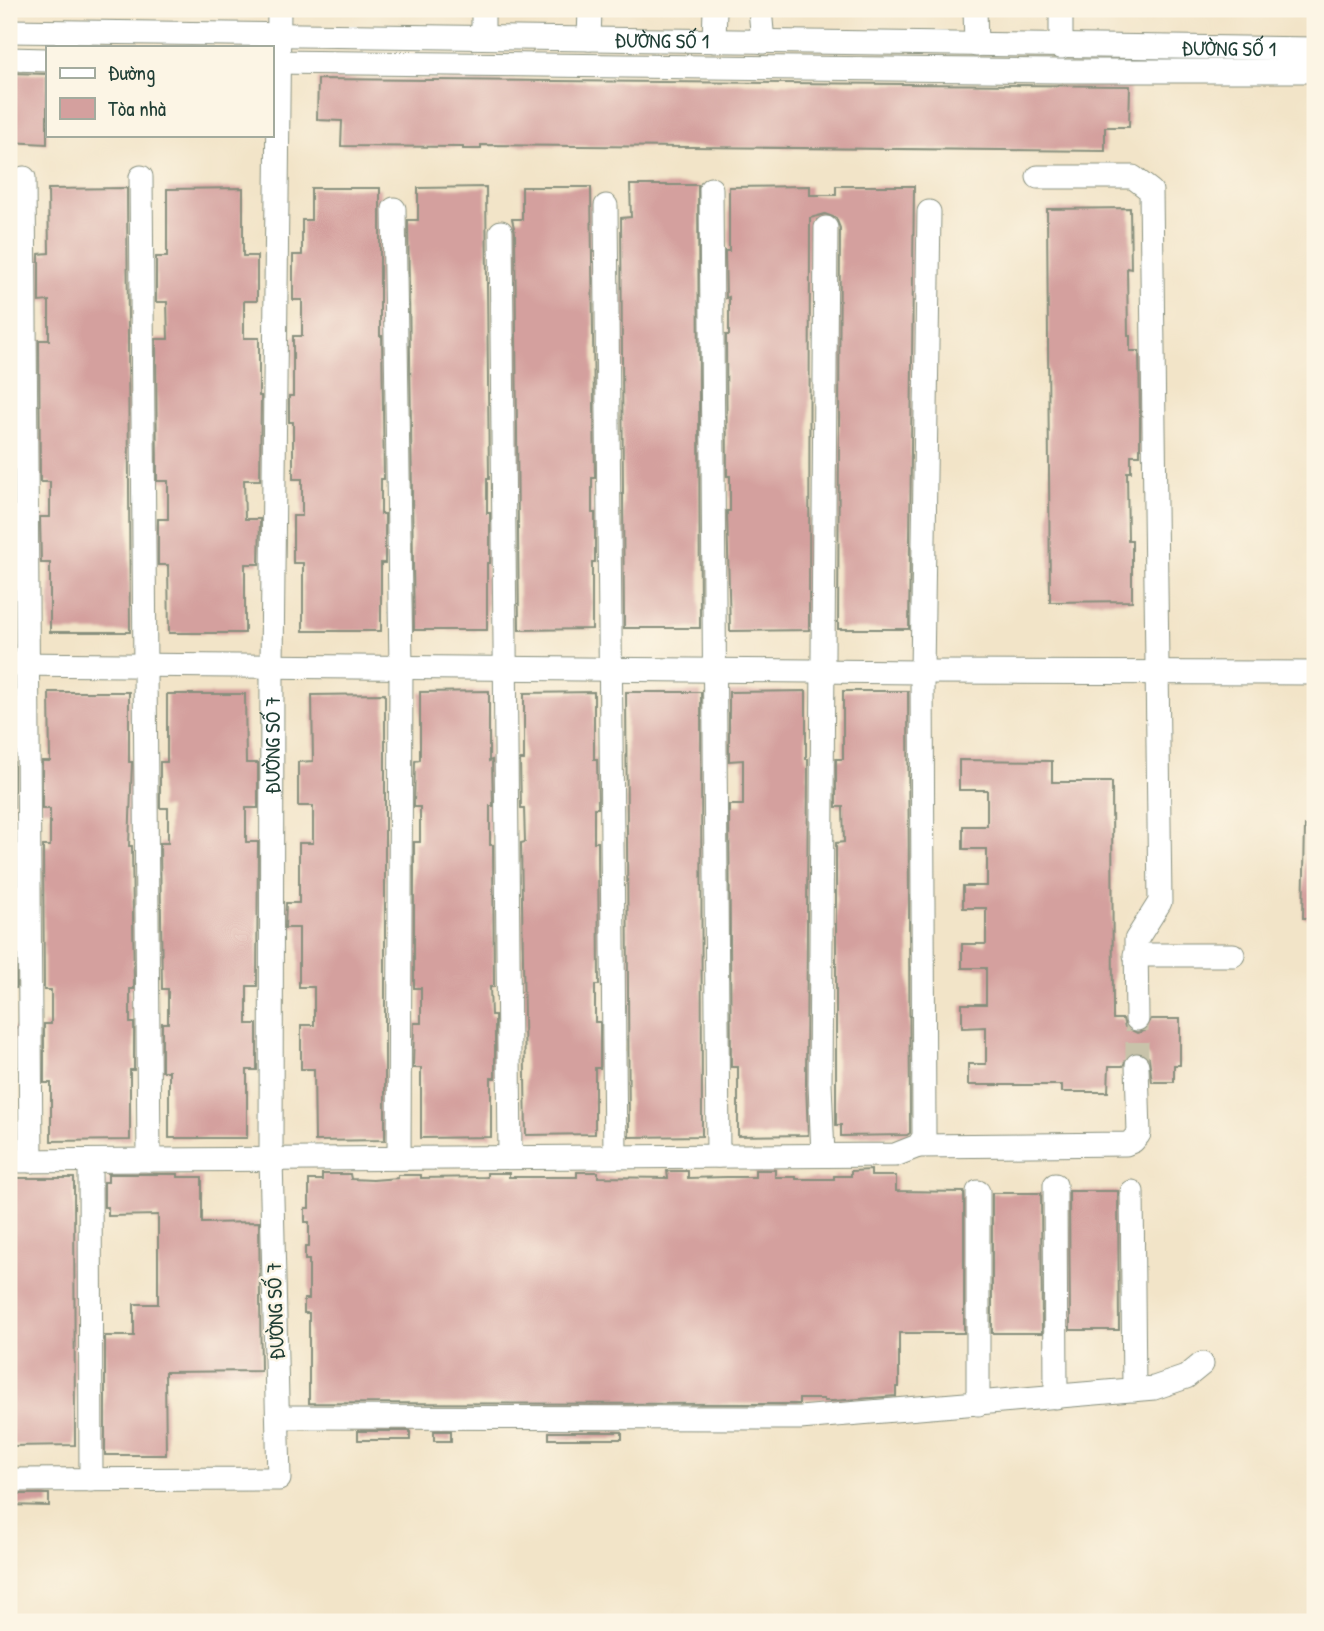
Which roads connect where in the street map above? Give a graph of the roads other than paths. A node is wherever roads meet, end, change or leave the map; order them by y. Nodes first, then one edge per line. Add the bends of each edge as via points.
1 (279, 9) edge
2 (484, 9) edge
3 (590, 9) edge
4 (715, 9) edge
5 (761, 9) edge
6 (975, 9) edge
7 (1061, 9) edge
8 (9, 31) edge
9 (43, 31) junction
10 (279, 34) junction
11 (483, 37) junction
12 (589, 39) junction
13 (714, 41) junction
14 (763, 42) junction
15 (976, 45) junction
16 (1061, 47) junction
17 (1315, 49) edge
18 (9, 59) edge
19 (45, 60) edge
20 (276, 62) edge
21 (1315, 71) edge
22 (141, 177) dead end
23 (1038, 177) dead end
24 (24, 178) dead end
25 (711, 188) dead end
26 (607, 206) dead end
27 (394, 209) dead end
28 (929, 212) dead end
29 (827, 228) dead end
30 (501, 232) dead end
31 (18, 664) edge
32 (145, 665) junction
33 (272, 665) junction
34 (401, 666) junction
35 (506, 668) junction
36 (610, 669) junction
37 (715, 670) junction
38 (824, 671) junction
39 (922, 672) junction
40 (1158, 672) junction
41 (1315, 673) edge
42 (1135, 955) junction
43 (1233, 955) dead end
44 (1137, 1019) tunnel mouth
45 (1137, 1065) tunnel mouth
46 (918, 1146) junction
47 (823, 1154) junction
48 (615, 1156) junction
49 (718, 1156) junction
50 (510, 1157) junction
51 (399, 1158) junction
52 (271, 1159) junction
53 (90, 1160) junction
54 (149, 1160) junction
55 (20, 1161) edge
56 (1055, 1185) dead end
57 (978, 1192) dead end
58 (1132, 1192) dead end
59 (1202, 1364) dead end
60 (1134, 1390) junction
61 (1056, 1397) junction
62 (978, 1404) junction
63 (278, 1417) junction
64 (9, 1480) edge
65 (91, 1480) junction

1 - 10 lane, ĐƯỜNG SỐ 7
2 - 11 lane
3 - 12 lane
4 - 13 lane
5 - 14 lane
6 - 15 lane
7 - 16 lane
8 - 9 lane, ĐƯỜNG SỐ 1
9 - 10 lane, ĐƯỜNG SỐ 1
9 - 19 lane
10 - 11 lane, ĐƯỜNG SỐ 1
10 - 20 lane, ĐƯỜNG SỐ 7
11 - 12 lane, ĐƯỜNG SỐ 1
12 - 13 lane, ĐƯỜNG SỐ 1
13 - 14 lane, ĐƯỜNG SỐ 1
14 - 15 lane, ĐƯỜNG SỐ 1
15 - 16 lane, ĐƯỜNG SỐ 1
16 - 17 lane, ĐƯỜNG SỐ 1
18 - 19 lane
20 - 21 lane, ĐƯỜNG SỐ 1
20 - 33 lane, ĐƯỜNG SỐ 7
22 - 32 lane
23 - 40 lane via 1133,177 1151,191
24 - 31 lane
25 - 37 lane
26 - 36 lane
27 - 34 lane
28 - 39 lane
29 - 38 lane
30 - 35 lane
31 - 32 lane
31 - 55 lane
32 - 33 lane
32 - 54 lane
33 - 34 lane
33 - 52 lane, ĐƯỜNG SỐ 7
34 - 35 lane
34 - 51 lane
35 - 36 lane
35 - 50 lane
36 - 37 lane
36 - 48 lane
37 - 38 lane
37 - 49 lane
38 - 39 lane
38 - 47 lane
39 - 40 lane
39 - 46 lane via 924,1137
40 - 41 lane
40 - 42 lane via 1160,902 1136,940
42 - 43 lane
42 - 44 lane
45 - 46 lane via 1139,1134 1126,1144
46 - 47 lane via 895,1154
47 - 49 lane
48 - 49 lane
48 - 50 lane
50 - 51 lane
51 - 52 lane
52 - 54 lane
52 - 63 lane, ĐƯỜNG SỐ 7
53 - 54 lane
53 - 55 lane
53 - 65 lane
56 - 61 lane
57 - 62 lane
58 - 60 lane
59 - 60 lane via 1186,1377
60 - 61 lane
61 - 62 lane
62 - 63 lane via 800,1418
63 - 65 lane, ĐƯỜNG SỐ 7 via 279,1479
64 - 65 lane

